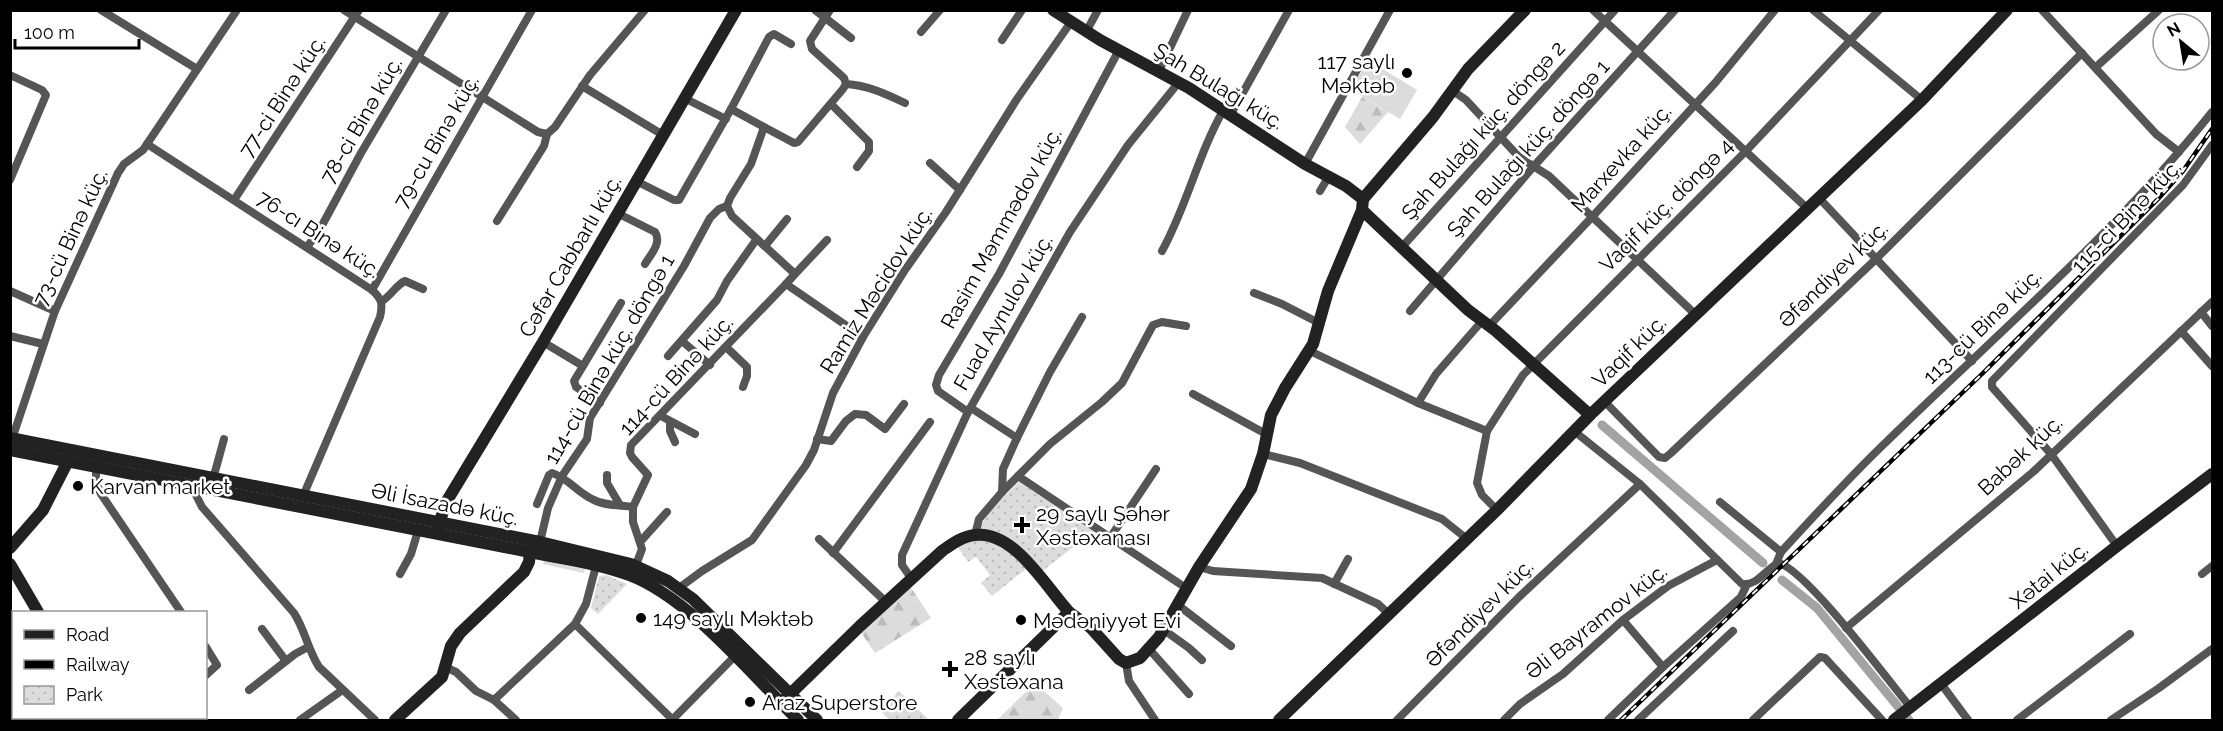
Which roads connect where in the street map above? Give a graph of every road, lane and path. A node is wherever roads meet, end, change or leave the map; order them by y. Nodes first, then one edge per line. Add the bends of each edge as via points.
1 (101, 10) edge
2 (237, 10) edge
3 (344, 10) edge
4 (446, 10) edge
5 (532, 10) edge
6 (645, 10) edge
7 (736, 10) edge
8 (815, 10) edge
9 (830, 10) edge
10 (940, 10) edge
11 (1022, 10) edge
12 (1053, 10) edge
13 (1098, 10) edge
14 (1188, 10) edge
15 (1289, 10) edge
16 (1390, 10) edge
17 (1525, 10) edge
18 (1593, 10) edge
19 (1615, 10) edge
20 (1675, 10) edge
21 (1776, 10) edge
22 (1813, 10) edge
23 (1879, 10) edge
24 (2007, 10) edge
25 (2042, 10) edge
26 (2159, 10) edge
27 (357, 14) edge
28 (824, 19) junction
29 (1071, 22) junction
30 (1605, 22) junction
31 (921, 32) dead end
32 (1086, 32) junction
33 (851, 38) dead end
34 (1002, 40) dead end
35 (1850, 41) junction
36 (791, 44) dead end
37 (1119, 50) junction
38 (1637, 51) junction
39 (2082, 53) junction
40 (417, 58) junction
41 (2096, 67) junction
42 (197, 69) junction
43 (1159, 71) junction
44 (10, 75) edge
45 (1179, 82) junction
46 (846, 84) junction
47 (582, 86) junction
48 (1453, 91) junction
49 (481, 97) junction
50 (684, 98) junction
51 (1922, 100) junction
52 (905, 103) dead end
53 (831, 104) junction
54 (1695, 105) junction
55 (731, 109) junction
56 (1227, 112) junction
57 (2212, 112) edge
58 (726, 119) junction
59 (764, 127) junction
60 (547, 134) junction
61 (663, 135) junction
62 (1501, 139) junction
63 (147, 144) junction
64 (2211, 151) edge
65 (1745, 152) junction
66 (2179, 152) junction
67 (930, 164) dead end
68 (1305, 164) junction
69 (857, 166) dead end
70 (1534, 166) junction
71 (1329, 176) junction
72 (10, 180) edge
73 (636, 181) junction
74 (960, 190) junction
75 (1320, 191) dead end
76 (1820, 199) junction
77 (234, 201) junction
78 (1362, 204) junction
79 (727, 206) junction
80 (1809, 209) junction
81 (617, 213) junction
82 (1593, 216) junction
83 (787, 219) dead end
84 (497, 222) dead end
85 (756, 240) junction
86 (827, 240) dead end
87 (765, 246) junction
88 (307, 247) junction
89 (1402, 247) junction
90 (1162, 251) dead end
91 (1638, 258) junction
92 (1875, 260) junction
93 (645, 264) dead end
94 (795, 274) junction
95 (1436, 279) junction
96 (786, 284) junction
97 (372, 290) junction
98 (423, 290) dead end
99 (10, 291) edge
100 (1254, 293) dead end
101 (382, 301) junction
102 (2212, 302) edge
103 (621, 303) dead end
104 (55, 311) junction
105 (1410, 311) dead end
106 (2201, 312) junction
107 (1695, 314) junction
108 (1082, 317) dead end
109 (1319, 323) junction
110 (1486, 324) junction
111 (1186, 326) dead end
112 (2212, 326) edge
113 (2181, 331) junction
114 (10, 336) edge
115 (863, 337) junction
116 (682, 341) junction
117 (543, 342) junction
118 (43, 344) junction
119 (726, 347) junction
120 (1310, 351) junction
121 (668, 356) dead end
122 (1972, 361) junction
123 (710, 365) junction
124 (1534, 365) junction
125 (583, 366) junction
126 (2212, 366) edge
127 (743, 387) dead end
128 (1194, 394) dead end
129 (1604, 401) junction
130 (600, 403) junction
131 (1418, 403) junction
132 (904, 404) dead end
133 (970, 410) junction
134 (1590, 415) junction
135 (661, 416) junction
136 (670, 422) junction
137 (930, 422) dead end
138 (1487, 431) junction
139 (1574, 431) junction
140 (695, 434) dead end
141 (1266, 434) junction
142 (1017, 438) junction
143 (224, 439) dead end
144 (817, 439) junction
145 (675, 442) dead end
146 (11, 443) edge
147 (1263, 454) junction
148 (2052, 454) junction
149 (68, 461) junction
150 (96, 467) junction
151 (1156, 469) dead end
152 (158, 474) junction
153 (2212, 474) edge
154 (607, 475) dead end
155 (562, 476) junction
156 (1018, 476) junction
157 (213, 478) junction
158 (1640, 484) junction
159 (198, 488) junction
160 (1002, 492) junction
161 (303, 496) junction
162 (1720, 502) dead end
163 (537, 504) dead end
164 (620, 505) junction
165 (633, 507) junction
166 (1497, 510) junction
167 (667, 512) dead end
168 (438, 529) junction
169 (418, 531) junction
170 (975, 535) junction
171 (1110, 538) junction
172 (819, 539) dead end
173 (1467, 539) junction
174 (540, 542) junction
175 (640, 542) junction
176 (2117, 546) junction
177 (10, 548) edge
178 (530, 552) junction
179 (1781, 552) junction
180 (833, 554) junction
181 (1348, 559) dead end
182 (1717, 560) junction
183 (10, 564) edge
184 (1776, 564) junction
185 (596, 566) junction
186 (636, 566) junction
187 (2212, 566) edge
188 (1199, 567) junction
189 (400, 574) dead end
190 (2202, 574) dead end
191 (911, 578) junction
192 (1334, 584) junction
193 (1746, 584) junction
194 (679, 588) junction
195 (1186, 588) junction
196 (886, 602) junction
197 (1178, 605) junction
198 (37, 611) edge
199 (180, 611) edge
200 (1069, 612) junction
201 (1390, 615) junction
202 (1623, 621) junction
203 (575, 624) junction
204 (1846, 628) junction
205 (262, 629) dead end
206 (1164, 630) junction
207 (1733, 631) dead end
208 (2130, 634) dead end
209 (1232, 646) dead end
210 (308, 647) junction
211 (207, 648) edge
212 (2212, 648) edge
213 (1149, 649) junction
214 (735, 656) junction
215 (1202, 660) dead end
216 (286, 661) junction
217 (1126, 663) junction
218 (445, 667) junction
219 (1663, 667) junction
220 (207, 674) edge
221 (1942, 685) junction
222 (249, 690) dead end
223 (342, 691) junction
224 (791, 694) junction
225 (1189, 694) dead end
226 (494, 700) junction
227 (781, 703) junction
228 (1911, 708) junction
229 (1895, 719) edge
230 (300, 720) edge
231 (375, 720) edge
232 (396, 720) edge
233 (516, 720) edge
234 (672, 720) edge
235 (798, 720) edge
236 (817, 720) edge
237 (958, 720) edge
238 (1155, 720) edge
239 (1279, 720) edge
240 (1396, 720) edge
241 (1504, 720) edge
242 (1608, 720) edge
243 (1638, 720) edge
244 (1753, 720) edge
245 (1882, 720) edge
246 (1968, 720) edge
247 (2017, 720) edge
248 (2110, 720) edge

1 - 42 street
2 - 42 street, 73-cü Binə küç.
3 - 27 street
4 - 40 street, 78-ci Binə küç.
5 - 49 street, 79-cu Binə küç.
6 - 47 street
7 - 50 street, Cəfər Cabbarlı küç.
8 - 28 street
9 - 28 street
10 - 31 street
11 - 34 street
12 - 29 street, Şah Bulağı küç.
13 - 32 street
14 - 43 street
15 - 56 street
16 - 68 street
17 - 48 street via 1483,52
18 - 30 street
19 - 30 street, Şah Bulağı küç. döngə 2
20 - 38 street, Şah Bulağı küç. döngə 1
21 - 54 street, Marxevka küç.
22 - 35 street
23 - 35 street, Vaqif küç. döngə 4
24 - 51 street, Vaqif küç.
25 - 39 street
26 - 41 street
27 - 40 street
27 - 77 street, 77-ci Binə küç.
28 - 33 street
28 - 46 street via 810,45 840,73
29 - 32 street, Şah Bulağı küç.
29 - 74 street, Ramiz Məcidov küç.
30 - 38 street
30 - 62 street, Şah Bulağı küç. döngə 2
32 - 37 street, Şah Bulağı küç.
35 - 51 street
35 - 65 street, Vaqif küç. döngə 4
36 - 55 street via 774,34 769,37
37 - 43 street, Şah Bulağı küç.
37 - 133 street, Rasim Məmmədov küç. via 999,274 939,375 939,391
38 - 54 street
38 - 70 street, Şah Bulağı küç. döngə 1
39 - 41 street
39 - 92 street, Əfəndiyev küç.
40 - 49 street
40 - 88 street, 78-ci Binə küç.
41 - 66 street via 2156,134
42 - 63 street, 73-cü Binə küç.
43 - 45 street, Şah Bulağı küç.
44 - 72 street via 46,95
45 - 56 street, Şah Bulağı küç.
45 - 133 street, Fuad Aynulov küç. via 1088,203
46 - 52 street via 884,93
46 - 53 street
47 - 60 street
47 - 61 street
48 - 62 street
48 - 78 street
49 - 60 street
49 - 97 street, 79-cu Binə küç.
50 - 58 street
50 - 61 street, Cəfər Cabbarlı küç.
51 - 76 street, Vaqif küç.
53 - 59 street via 798,142
53 - 69 street via 869,142 869,151
54 - 65 street
54 - 82 street, Marxevka küç.
55 - 58 street
55 - 59 street
56 - 68 street, Şah Bulağı küç.
56 - 90 street via 1208,138 1176,225
57 - 66 street, 113-cü Binə küç.
58 - 73 street via 679,200
59 - 79 street, 114-cü Binə küç. döngə 1 via 751,164
60 - 84 street via 544,146
61 - 73 street, Cəfər Cabbarlı küç.
62 - 70 street
62 - 89 street, Şah Bulağı küç. döngə 2
63 - 77 street, 76-cı Binə küç.
63 - 104 street, 73-cü Binə küç. via 118,173
64 - 148 street, 115-ci Binə küç. via 2183,186 1992,381 1992,387
65 - 80 street
65 - 91 street, Vaqif küç. döngə 4
66 - 122 street, 113-cü Binə küç. via 2131,205
67 - 74 street
68 - 71 street, Şah Bulağı küç.
70 - 82 street
70 - 95 street, Şah Bulağı küç. döngə 1
71 - 75 street
71 - 78 street, Şah Bulağı küç. via 1352,190
73 - 81 street, Cəfər Cabbarlı küç.
74 - 115 street, Ramiz Məcidov küç.
76 - 80 street, Vaqif küç.
76 - 92 street
77 - 88 street, 76-cı Binə küç.
78 - 89 street, Şah Bulağı küç.
78 - 109 street
79 - 85 street
79 - 130 street, 114-cü Binə küç. döngə 1 via 710,218
80 - 107 street, Vaqif küç.
81 - 93 street via 657,236 658,243
81 - 117 street, Cəfər Cabbarlı küç.
82 - 91 street
82 - 110 street, Marxevka küç.
83 - 87 street
85 - 87 street
85 - 116 street via 717,300
86 - 94 street, 114-cü Binə küç.
87 - 94 street
88 - 97 street, 76-cı Binə küç.
89 - 95 street, Şah Bulağı küç.
91 - 107 street
91 - 124 street, Vaqif küç. döngə 4
92 - 122 street
92 - 129 street, Əfəndiyev küç. via 1665,458 1659,457
94 - 96 street, 114-cü Binə küç.
95 - 105 street, Şah Bulağı küç. döngə 1
95 - 110 street, Şah Bulağı küç.
96 - 115 street
96 - 119 street, 114-cü Binə küç.
97 - 101 street, 76-cı Binə küç.
98 - 101 street via 405,281
99 - 104 street
100 - 109 street
101 - 161 street, 76-cı Binə küç. via 380,317
102 - 106 street, Babək küç.
103 - 125 street
104 - 118 street, 73-cü Binə küç.
106 - 112 street
106 - 113 street, Babək küç.
107 - 129 street, Vaqif küç.
108 - 142 street
109 - 120 street
110 - 124 street, Şah Bulağı küç.
110 - 131 street, Marxevka küç. via 1436,374
111 - 156 street via 1162,322 1153,325 1122,383
113 - 126 street
113 - 148 street, Babək küç.
114 - 118 street
115 - 144 street, Ramiz Məcidov küç. via 833,393
116 - 121 street
116 - 123 street
117 - 125 street
117 - 168 street, Cəfər Cabbarlı küç. via 446,504
118 - 146 street, 73-cü Binə küç.
119 - 123 street, 114-cü Binə küç.
119 - 127 street via 747,367
120 - 131 street
120 - 141 street via 1285,388
122 - 179 street, 113-cü Binə küç. via 1840,488
123 - 135 street, 114-cü Binə küç.
124 - 134 street, Şah Bulağı küç.
124 - 138 street, Vaqif küç. döngə 4 via 1523,375
125 - 130 street via 574,385
128 - 141 street
129 - 134 street, Vaqif küç.
130 - 155 street, 114-cü Binə küç. döngə 1 via 590,418 587,439
131 - 138 street
132 - 144 street via 885,429 866,415 855,414 831,441
133 - 142 street
133 - 191 street, Fuad Aynulov küç. via 902,555 902,565
134 - 139 street, Vaqif küç.
135 - 136 street
135 - 165 street, 114-cü Binə küç. via 630,448 632,457 648,476
136 - 140 street
136 - 145 street
137 - 180 street
138 - 166 street via 1477,483 1482,495
139 - 158 street
139 - 166 street, Vaqif küç.
141 - 147 street
142 - 160 street via 1003,469
143 - 157 street
144 - 194 street, Ramiz Məcidov küç. via 806,465 752,540
146 - 149 street, Əli İsazadə küç.
146 - 152 street, Əli İsazadə küç.
147 - 173 street via 1300,463 1442,519
147 - 188 street via 1251,489
148 - 176 street
148 - 204 street, Babək küç.
149 - 150 street, Əli İsazadə küç.
149 - 177 street via 43,510
150 - 152 street, Əli İsazadə küç.
150 - 199 street via 101,494
151 - 171 street
152 - 157 street, Əli İsazadə küç.
152 - 159 street, Əli İsazadə küç.
153 - 176 street, Xətai küç.
154 - 164 street via 607,483
155 - 163 street via 549,475
155 - 164 street via 591,499
155 - 174 street, 114-cü Binə küç. döngə 1 via 548,508
156 - 160 street
156 - 171 street
157 - 161 street, Əli İsazadə küç.
158 - 182 street
158 - 240 street, Əfəndiyev küç.
159 - 169 street, Əli İsazadə küç.
159 - 210 street via 196,495 202,507 294,613
160 - 170 street via 980,519
161 - 168 street, Əli İsazadə küç.
162 - 179 street
164 - 165 street
165 - 175 street
166 - 173 street, Vaqif küç.
167 - 175 street
168 - 169 street, Əli İsazadə küç.
168 - 174 street, Əli İsazadə küç.
168 - 178 street, Əli İsazadə küç.
169 - 189 street
170 - 191 street via 953,543
170 - 200 street via 995,538 1016,550
171 - 195 street
172 - 180 street
173 - 201 street, Vaqif küç.
174 - 186 street, Əli İsazadə küç.
175 - 186 street via 642,549
176 - 221 street, Xətai küç.
178 - 185 street, Əli İsazadə küç.
178 - 218 street via 524,572 455,640
179 - 184 street, 113-cü Binə küç.
180 - 196 street
181 - 192 street
182 - 193 street
182 - 202 street, Əli Bayramov küç. via 1677,580
183 - 198 street
184 - 193 street via 1755,582
184 - 204 street via 1793,572
185 - 203 street via 586,604
185 - 214 street, Əli İsazadə küç. via 631,576 670,598
186 - 194 street, Əli İsazadə küç.
187 - 190 street
188 - 192 street via 1314,576
188 - 195 street
191 - 196 street
192 - 201 street via 1378,604
193 - 219 street via 1741,597
194 - 224 street, Əli İsazadə küç.
195 - 197 street
196 - 224 street
197 - 206 street
197 - 209 street
200 - 217 street
200 - 237 street
201 - 239 street, Vaqif küç.
202 - 219 street
202 - 241 street, Əli Bayramov küç.
203 - 226 street
203 - 234 street
204 - 228 street
205 - 216 street
206 - 213 street
206 - 215 street
207 - 243 street
208 - 247 street
210 - 216 street
210 - 223 street via 319,667
211 - 220 street via 217,665
212 - 248 street
213 - 217 street
213 - 225 street
214 - 227 street, Əli İsazadə küç.
214 - 234 street
216 - 222 street
217 - 238 street via 1129,681
218 - 226 street via 456,672 476,692
218 - 232 street via 438,682
219 - 242 street
221 - 228 street, Xətai küç.
221 - 246 street
223 - 230 street
223 - 231 street
224 - 227 street
224 - 236 street, Əli İsazadə küç.
226 - 233 street
227 - 235 street, Əli İsazadə küç.
228 - 229 street, Xətai küç.
244 - 245 street via 1820,657

